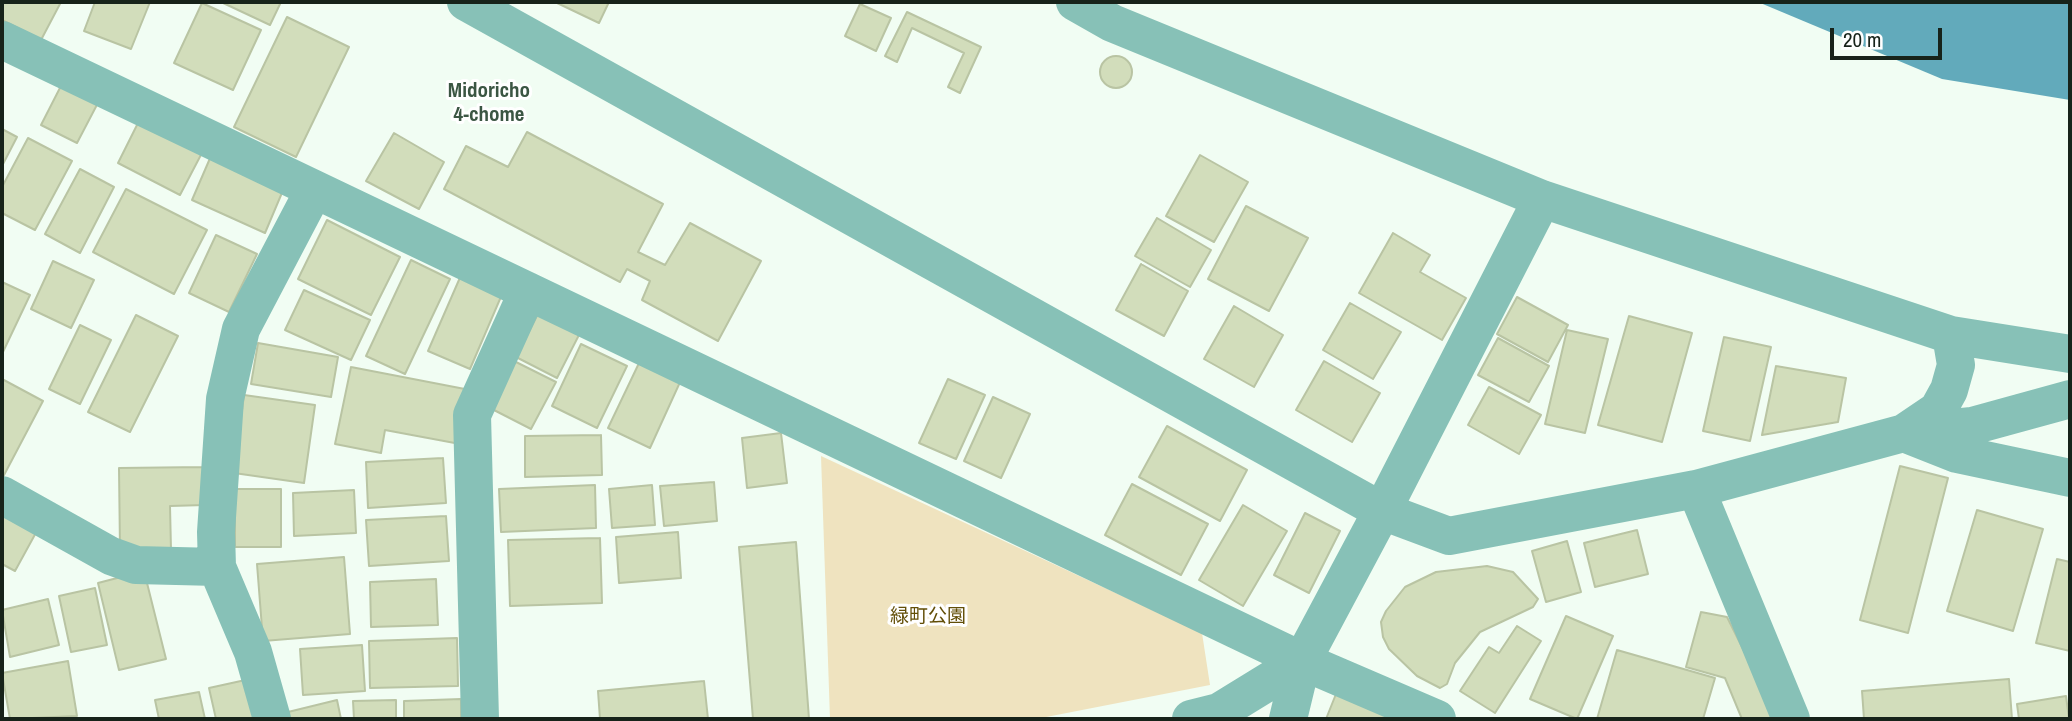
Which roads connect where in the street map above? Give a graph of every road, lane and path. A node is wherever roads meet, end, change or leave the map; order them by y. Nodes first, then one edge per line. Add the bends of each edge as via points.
1 (466, 2) edge
2 (1075, 2) edge
3 (2, 40) edge
4 (314, 190) junction
5 (1542, 199) junction
6 (528, 291) junction
7 (1951, 335) junction
8 (2070, 354) edge
9 (2070, 399) edge
10 (1904, 433) junction
11 (2070, 478) edge
12 (1696, 489) junction
13 (2, 495) edge
14 (1382, 511) junction
15 (217, 567) junction
16 (1302, 661) junction
17 (272, 719) edge
18 (480, 719) edge
19 (1191, 719) edge
20 (1288, 719) edge
21 (1437, 719) edge
22 (1791, 719) edge

1 - 14 street
2 - 5 street via 1112,23
3 - 4 street
4 - 6 street
4 - 15 street via 241,329 225,399
5 - 7 street
5 - 14 street
6 - 16 street
6 - 18 street via 472,415
7 - 8 street
7 - 10 street via 1956,365 1949,390 1938,410
9 - 10 street via 1972,426
10 - 11 street via 1956,454
10 - 12 street
12 - 14 street via 1449,537
12 - 22 street
13 - 15 street via 111,556 136,565
14 - 16 street
15 - 17 street via 253,652
16 - 19 street via 1219,712
16 - 20 street
16 - 21 street

